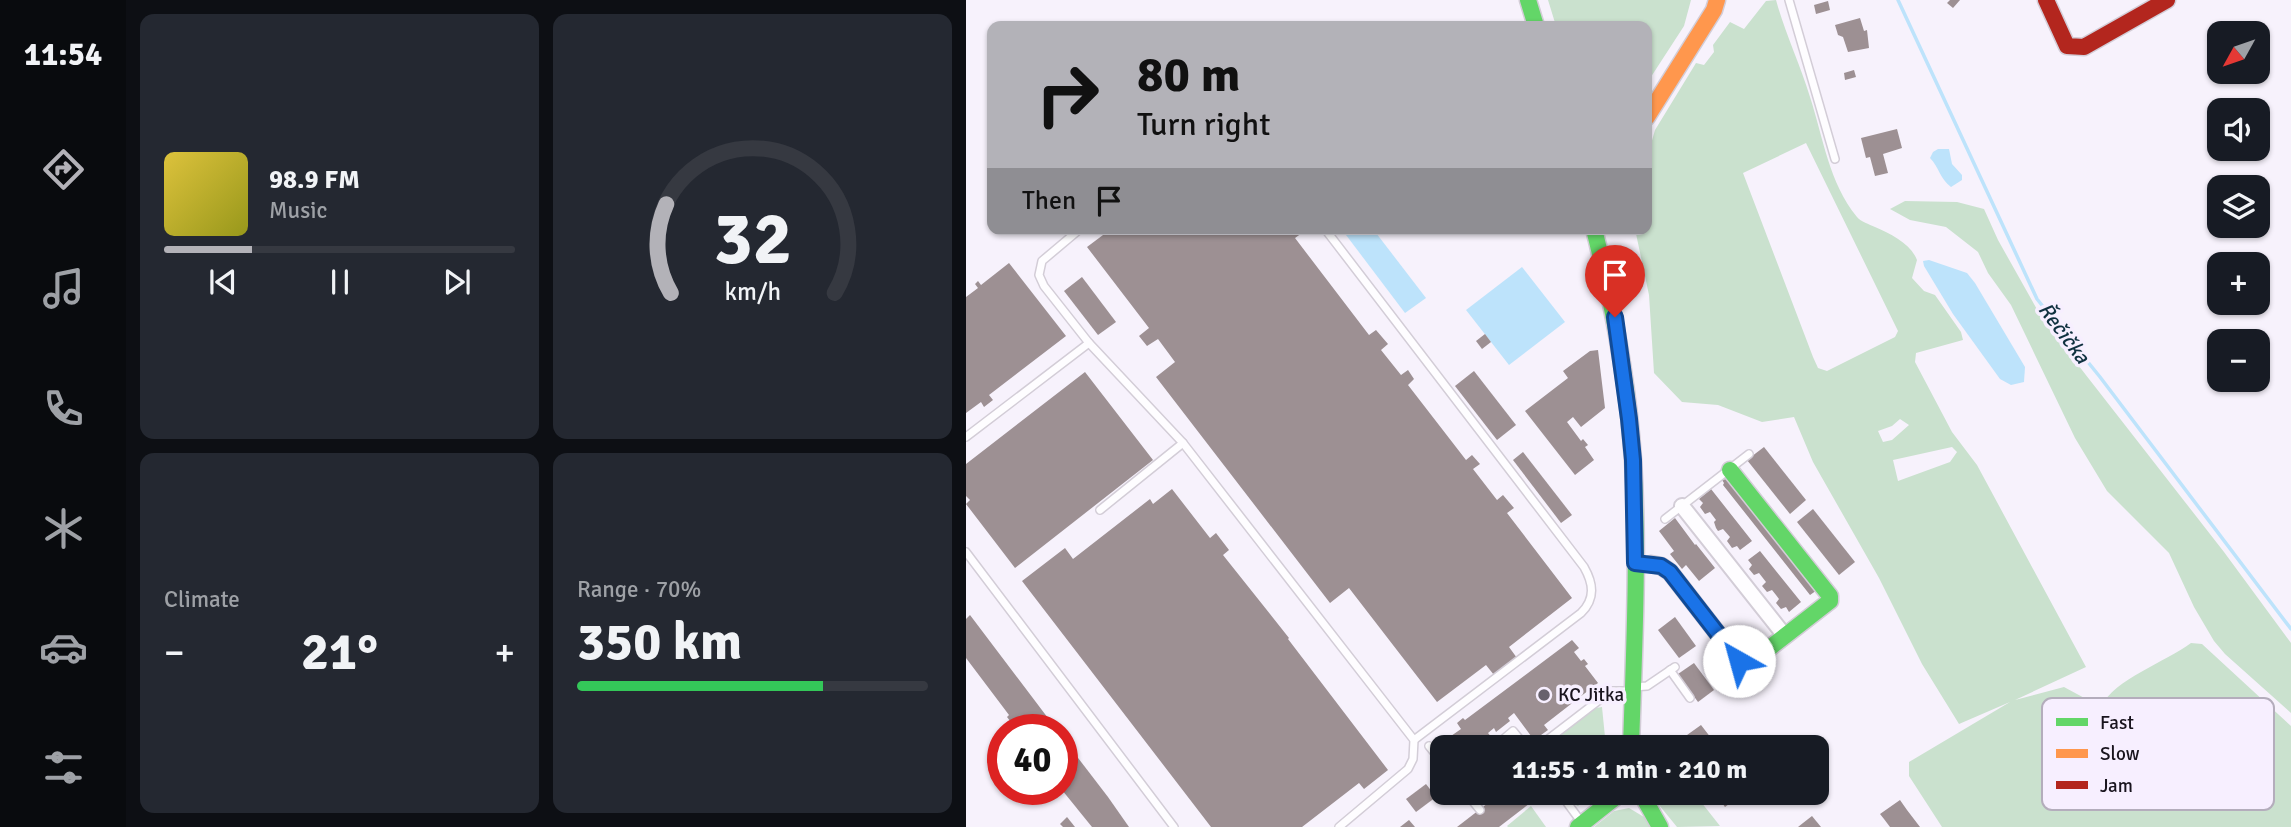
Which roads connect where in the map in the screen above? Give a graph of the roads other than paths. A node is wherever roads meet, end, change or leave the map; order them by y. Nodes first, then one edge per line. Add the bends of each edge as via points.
1 (1528, 0) edge
2 (1789, 0) edge
3 (2046, 0) edge
4 (2167, 0) edge
5 (1713, 3) edge
6 (1534, 21) edge
7 (1652, 108) edge
8 (1835, 159) dead end
9 (1072, 235) edge
10 (1330, 235) edge
11 (1596, 235) edge
12 (1088, 343) junction
13 (966, 437) edge
14 (1183, 443) junction
15 (1749, 454) dead end
16 (1730, 470) junction
17 (1682, 506) junction
18 (1100, 510) dead end
19 (1665, 519) dead end
20 (966, 552) edge
21 (1643, 564) junction
22 (1785, 636) junction
23 (1633, 689) junction
24 (1690, 698) dead end
25 (1554, 735) edge
26 (1631, 735) edge
27 (1415, 740) junction
28 (1476, 805) edge
29 (1568, 805) edge
30 (1606, 805) edge
31 (1648, 805) edge
32 (1480, 810) dead end
33 (1580, 825) edge
34 (1174, 827) edge
35 (1339, 827) edge
36 (1660, 827) edge

1 - 6 street
2 - 8 lane
3 - 4 street via 2067,46 2084,47
5 - 7 street
9 - 12 lane via 1046,256 1039,275
10 - 27 lane via 1584,567 1592,585 1591,599 1581,612
11 - 21 street via 1611,297 1629,419
12 - 13 lane
12 - 14 lane
14 - 18 lane
14 - 27 lane
15 - 16 lane
16 - 17 lane
16 - 22 street via 1830,596 1830,601
17 - 19 lane
17 - 22 street
20 - 34 lane
21 - 22 street via 1670,572 1739,661 1749,664
21 - 23 street
23 - 24 lane via 1647,686 1672,669
23 - 25 lane via 1611,691
23 - 26 street
27 - 35 lane via 1408,769
28 - 32 lane
29 - 33 lane
30 - 33 street
31 - 36 street

